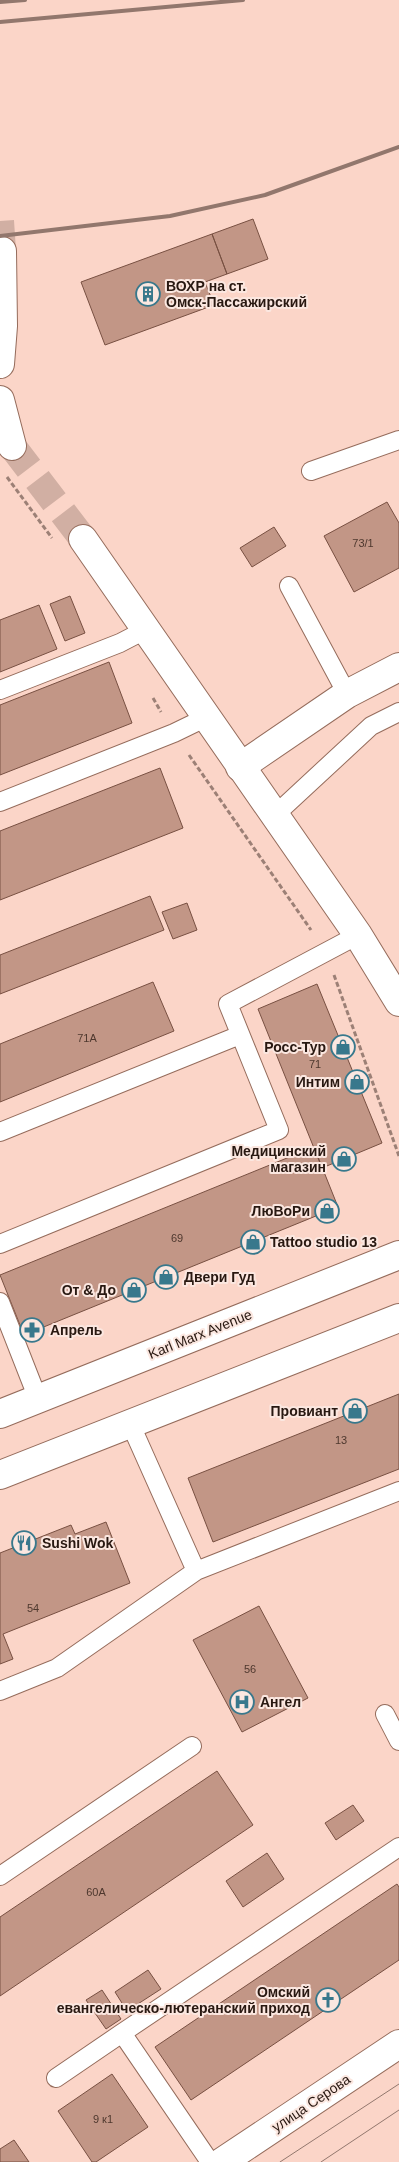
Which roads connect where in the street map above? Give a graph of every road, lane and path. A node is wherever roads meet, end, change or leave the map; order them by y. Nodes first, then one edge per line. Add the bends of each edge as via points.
1 (2, 251) dead end
2 (0, 364) edge
3 (0, 400) edge
4 (399, 440) edge
5 (12, 446) tunnel mouth
6 (311, 471) dead end
7 (6, 476) dead end
8 (82, 539) tunnel mouth
9 (56, 543) dead end
10 (289, 586) dead end
11 (145, 630) junction
12 (399, 667) edge
13 (0, 690) edge
14 (150, 692) dead end
15 (346, 694) junction
16 (399, 712) edge
17 (207, 718) junction
18 (174, 733) junction
19 (240, 768) junction
20 (0, 802) edge
21 (275, 815) junction
22 (358, 935) junction
23 (326, 952) junction
24 (399, 1002) edge
25 (240, 1035) junction
26 (0, 1132) edge
27 (399, 1156) edge
28 (0, 1244) edge
29 (399, 1255) edge
30 (0, 1302) edge
31 (399, 1318) edge
32 (38, 1399) junction
33 (0, 1414) edge
34 (130, 1423) junction
35 (0, 1475) edge
36 (399, 1491) edge
37 (196, 1572) junction
38 (0, 1691) edge
39 (385, 1714) dead end
40 (399, 1741) edge
41 (192, 1746) dead end
42 (399, 1847) edge
43 (0, 1876) edge
44 (122, 2033) junction
45 (399, 2044) edge
46 (56, 2078) dead end
47 (210, 2162) edge
48 (222, 2162) edge

1 - 2 main road
3 - 5 main road
4 - 6 lane
7 - 9 path
8 - 11 main road
10 - 15 lane
11 - 13 lane
11 - 17 main road
12 - 15 main road
14 - 18 path
15 - 19 main road
16 - 21 lane via 371,726
17 - 18 lane
17 - 19 main road
18 - 20 lane
18 - 23 path
19 - 21 main road
21 - 22 main road
22 - 23 lane
22 - 24 main road
23 - 25 lane via 228,1004
23 - 27 path
25 - 26 lane
25 - 28 lane via 279,1130
29 - 32 main road, Karl Marx Avenue
30 - 32 lane
31 - 34 main road
32 - 33 main road, Karl Marx Avenue
34 - 35 main road
34 - 37 lane
36 - 37 lane
37 - 38 lane via 57,1668
39 - 40 lane
41 - 43 lane
42 - 44 lane
44 - 46 lane
44 - 47 lane
45 - 48 main road, улица Серова

